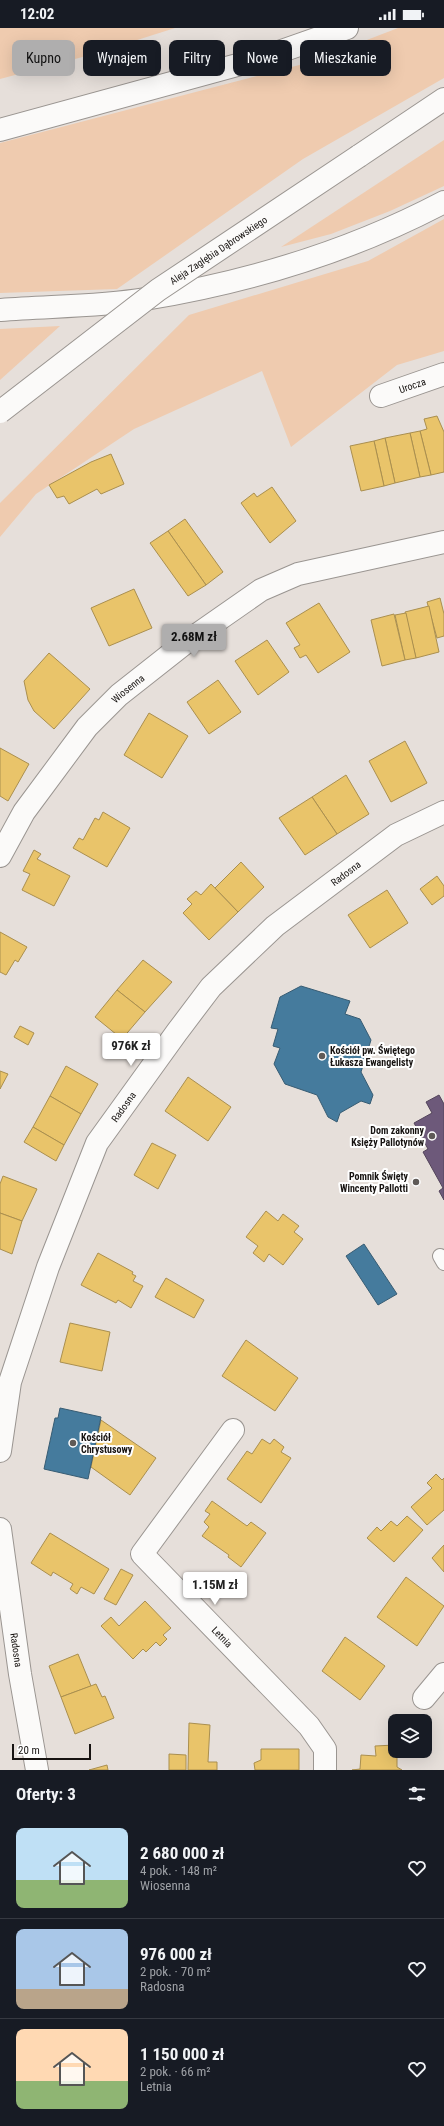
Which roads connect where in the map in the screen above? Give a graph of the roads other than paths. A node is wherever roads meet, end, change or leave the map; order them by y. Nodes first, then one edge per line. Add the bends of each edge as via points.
1 (347, 28) edge
2 (444, 99) edge
3 (0, 130) edge
4 (444, 202) edge
5 (0, 310) edge
6 (444, 374) edge
7 (381, 396) dead end
8 (0, 412) edge
9 (444, 542) edge
10 (444, 812) edge
11 (0, 856) edge
12 (233, 1430) dead end
13 (0, 1451) edge
14 (0, 1529) edge
15 (444, 1674) edge
16 (424, 1698) dead end
17 (37, 1770) edge
18 (325, 1770) edge

1 - 3 street via 260,59
2 - 8 street, Aleja Zagłębia Dąbrowskiego, bridge via 158,290
4 - 5 street via 354,244 292,266 239,280 145,299
6 - 7 street, Urocza
9 - 11 street, Wiosenna via 298,574 261,590 185,643 119,696 87,727 24,812
10 - 13 street, Radosna via 396,835 275,926 211,987 97,1143 48,1267 10,1382
12 - 18 street, Letnia via 142,1554 308,1726 325,1749
14 - 17 street, Radosna via 20,1674
15 - 16 street

